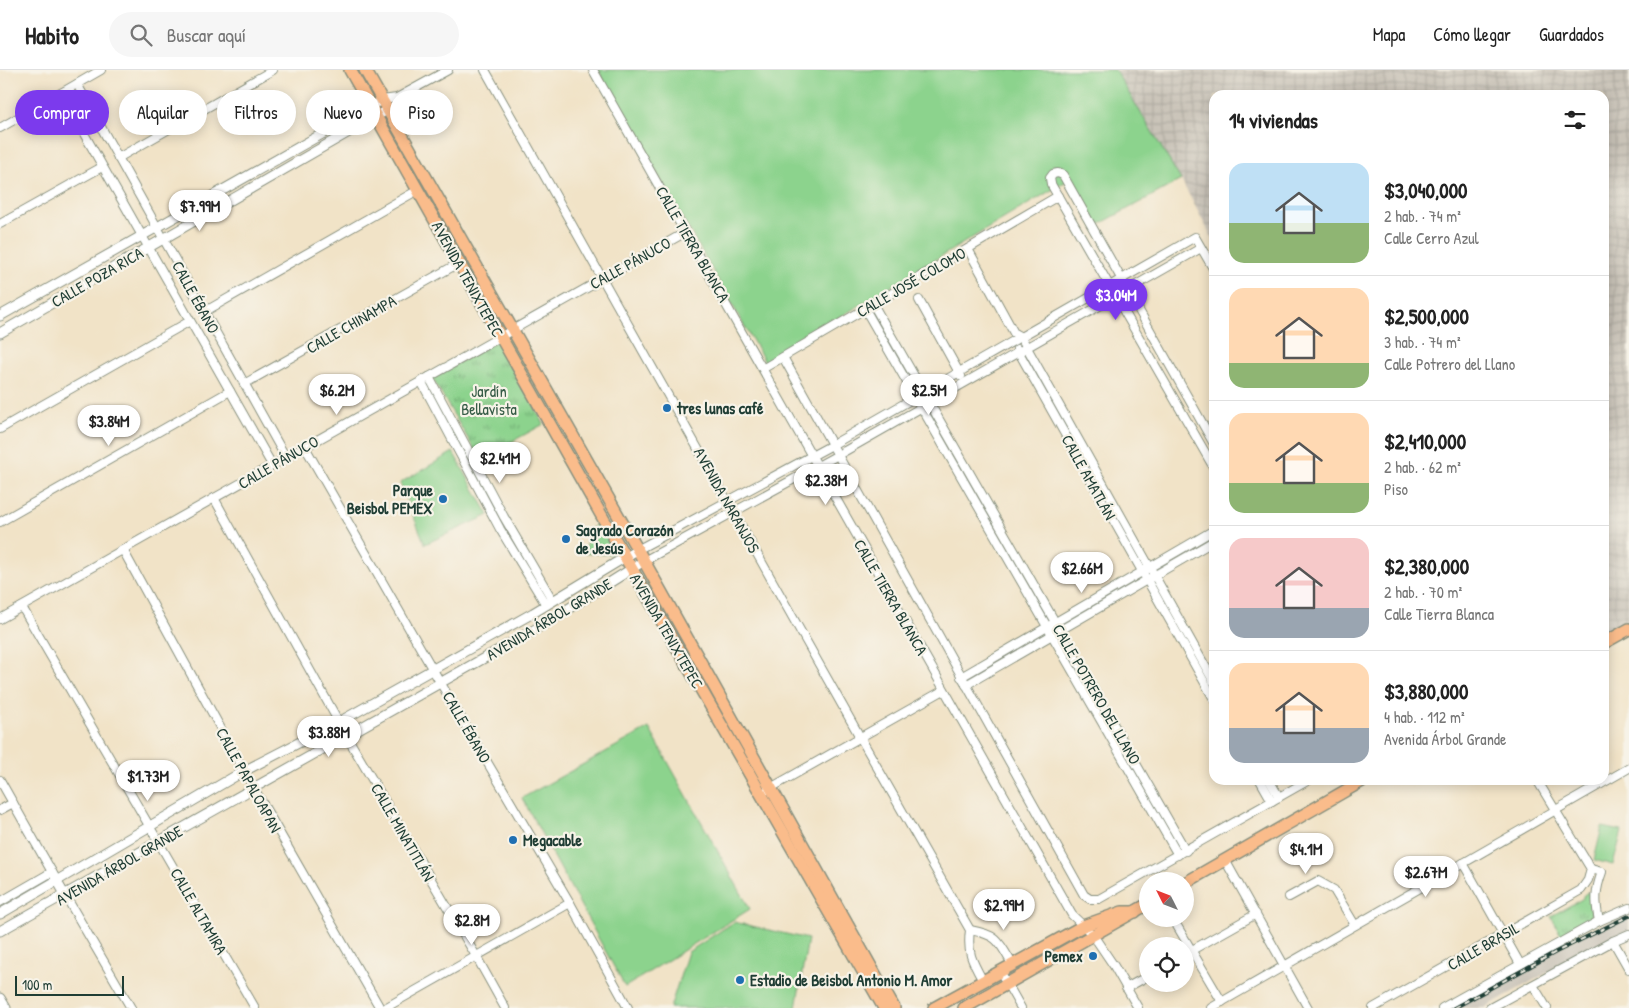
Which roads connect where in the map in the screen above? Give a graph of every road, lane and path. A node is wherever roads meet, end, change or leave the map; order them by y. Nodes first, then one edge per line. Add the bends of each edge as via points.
1 (101, 70) edge
2 (273, 70) edge
3 (350, 70) edge
4 (365, 70) edge
5 (448, 70) edge
6 (485, 70) edge
7 (593, 70) edge
8 (77, 84) junction
9 (66, 90) edge
10 (361, 90) edge
11 (385, 105) junction
12 (380, 108) edge
13 (15, 119) edge
14 (380, 124) edge
15 (0, 128) edge
16 (84, 135) edge
17 (330, 135) edge
18 (335, 135) edge
19 (118, 158) junction
20 (102, 167) junction
21 (418, 190) junction
22 (1058, 196) junction
23 (0, 224) edge
24 (157, 227) junction
25 (686, 232) junction
26 (142, 236) junction
27 (1098, 238) junction
28 (163, 239) junction
29 (1086, 245) junction
30 (148, 248) junction
31 (1202, 248) junction
32 (968, 249) junction
33 (1107, 254) junction
34 (1095, 261) junction
35 (1209, 261) edge
36 (458, 263) junction
37 (602, 278) junction
38 (1122, 280) junction
39 (1110, 286) junction
40 (1128, 290) junction
41 (1116, 297) junction
42 (918, 300) dead end
43 (873, 304) junction
44 (865, 309) junction
45 (204, 312) junction
46 (0, 316) edge
47 (190, 322) junction
48 (512, 330) junction
49 (0, 333) edge
50 (500, 336) junction
51 (1016, 337) junction
52 (1026, 347) junction
53 (900, 350) junction
54 (1018, 352) junction
55 (891, 355) junction
56 (783, 357) junction
57 (764, 368) junction
58 (959, 372) junction
59 (429, 376) junction
60 (421, 382) junction
61 (965, 382) junction
62 (244, 384) junction
63 (230, 391) junction
64 (924, 392) junction
65 (916, 397) junction
66 (930, 402) junction
67 (1190, 402) junction
68 (921, 407) junction
69 (1180, 409) junction
70 (0, 429) edge
71 (1209, 435) edge
72 (832, 445) junction
73 (305, 447) junction
74 (838, 454) junction
75 (811, 456) junction
76 (286, 458) junction
77 (1209, 459) edge
78 (272, 466) junction
79 (817, 466) junction
80 (214, 498) junction
81 (728, 501) junction
82 (734, 512) junction
83 (0, 522) edge
84 (1209, 533) edge
85 (1209, 544) edge
86 (123, 550) junction
87 (637, 550) junction
88 (625, 557) junction
89 (644, 561) junction
90 (632, 569) junction
91 (1145, 570) junction
92 (1150, 578) junction
93 (550, 603) junction
94 (22, 607) junction
95 (0, 619) edge
96 (1055, 622) junction
97 (1047, 627) junction
98 (1629, 629) edge
99 (1060, 630) junction
100 (1052, 635) junction
101 (1609, 640) edge
102 (433, 670) junction
103 (706, 672) junction
104 (1209, 674) edge
105 (961, 676) junction
106 (694, 678) junction
107 (440, 682) junction
108 (966, 685) junction
109 (1209, 689) edge
110 (944, 690) junction
111 (339, 722) junction
112 (346, 735) junction
113 (860, 737) junction
114 (1629, 768) edge
115 (244, 771) junction
116 (1609, 779) edge
117 (0, 780) edge
118 (1264, 785) edge
119 (1271, 785) edge
120 (1300, 785) edge
121 (1355, 785) edge
122 (1540, 785) edge
123 (1599, 785) edge
124 (253, 788) junction
125 (765, 791) junction
126 (1275, 799) junction
127 (13, 802) junction
128 (0, 810) edge
129 (1555, 810) junction
130 (150, 827) junction
131 (159, 843) junction
132 (1186, 851) junction
133 (1178, 855) junction
134 (1225, 860) junction
135 (1463, 863) junction
136 (1590, 869) junction
137 (52, 872) junction
138 (1194, 877) edge
139 (57, 881) junction
140 (65, 896) junction
141 (1289, 897) dead end
142 (0, 902) edge
143 (829, 902) junction
144 (570, 903) junction
145 (1629, 908) edge
146 (1139, 910) edge
147 (1135, 912) junction
148 (0, 914) edge
149 (1256, 914) junction
150 (1600, 921) junction
151 (1082, 926) junction
152 (1355, 926) junction
153 (970, 930) junction
154 (0, 931) edge
155 (1504, 934) junction
156 (1629, 934) edge
157 (1093, 935) junction
158 (1613, 941) junction
159 (1194, 949) edge
160 (476, 956) junction
161 (1194, 961) edge
162 (1012, 964) junction
163 (1520, 964) junction
164 (1285, 966) junction
165 (1629, 969) edge
166 (1000, 971) junction
167 (983, 981) junction
168 (1139, 981) edge
169 (1007, 983) junction
170 (1533, 984) junction
171 (1126, 988) junction
172 (0, 998) edge
173 (1222, 1002) junction
174 (6, 1008) edge
175 (131, 1008) edge
176 (255, 1008) edge
177 (380, 1008) edge
178 (385, 1008) edge
179 (505, 1008) edge
180 (628, 1008) edge
181 (884, 1008) edge
182 (894, 1008) edge
183 (934, 1008) edge
184 (964, 1008) edge
185 (1021, 1008) edge
186 (1138, 1008) edge
187 (1211, 1008) edge
188 (1308, 1008) edge
189 (1373, 1008) edge
190 (1442, 1008) edge
191 (1490, 1008) edge
192 (1547, 1008) edge

1 - 8 street
2 - 19 street
3 - 10 main road, AVENIDA TENIXTEPEC
4 - 11 main road, AVENIDA TENIXTEPEC
5 - 11 street, CALLE POZA RICA
6 - 37 street, AVENIDA NARANJOS
7 - 25 street, CALLE TIERRA BLANCA
8 - 9 street
8 - 19 street, CALLE ÉBANO
11 - 12 street, CALLE POZA RICA
11 - 48 main road, AVENIDA TENIXTEPEC
13 - 15 street
14 - 21 main road, AVENIDA TENIXTEPEC
16 - 20 street, CALLE ÉBANO
17 - 24 street, CALLE POZA RICA
18 - 28 street, CALLE POZA RICA
19 - 24 street, CALLE ÉBANO
20 - 23 street
20 - 26 street, CALLE ÉBANO
21 - 36 main road, AVENIDA TENIXTEPEC
21 - 45 street
22 - 27 street via 1050,178 1058,173 1063,175
22 - 29 street
22 - 32 street, CALLE JOSÉ COLOMO
24 - 26 street, CALLE POZA RICA
24 - 28 street, CALLE ÉBANO
25 - 37 street, CALLE PÁNUCO
25 - 57 street, CALLE TIERRA BLANCA
26 - 30 street, CALLE ÉBANO
26 - 46 street, CALLE POZA RICA
27 - 29 street
27 - 33 street
28 - 30 street, CALLE POZA RICA
28 - 45 street, CALLE ÉBANO
29 - 34 street
30 - 47 street, CALLE ÉBANO
30 - 49 street, CALLE POZA RICA
31 - 35 street
31 - 38 street, AVENIDA ÁRBOL GRANDE via 1195,238
31 - 40 street, AVENIDA ÁRBOL GRANDE
32 - 43 street, CALLE JOSÉ COLOMO
32 - 51 street, CALLE AMATLÁN
33 - 34 street
33 - 38 street
34 - 39 street
36 - 50 main road, AVENIDA TENIXTEPEC
36 - 62 street, CALLE CHINAMPA
37 - 48 street, CALLE PÁNUCO
37 - 81 street, AVENIDA NARANJOS
38 - 39 street, AVENIDA ÁRBOL GRANDE
38 - 40 street
39 - 41 street
39 - 51 street, AVENIDA ÁRBOL GRANDE
40 - 41 street, AVENIDA ÁRBOL GRANDE
40 - 67 street
41 - 52 street, AVENIDA ÁRBOL GRANDE
41 - 69 street
42 - 58 street
43 - 44 street, CALLE JOSÉ COLOMO
43 - 53 street, CALLE POTRERO DEL LLANO
44 - 55 street, CALLE POTRERO DEL LLANO
44 - 56 street, CALLE JOSÉ COLOMO
45 - 62 street, CALLE ÉBANO
47 - 63 street, CALLE ÉBANO
47 - 70 street
48 - 50 street, CALLE PÁNUCO
48 - 87 main road, AVENIDA TENIXTEPEC
50 - 59 street, CALLE PÁNUCO
50 - 88 main road, AVENIDA TENIXTEPEC
51 - 52 street, CALLE AMATLÁN
51 - 54 street, CALLE AMATLÁN
51 - 58 street, AVENIDA ÁRBOL GRANDE
52 - 54 street, AVENIDA ÁRBOL GRANDE
52 - 91 street, CALLE AMATLÁN
53 - 55 street
53 - 64 street, CALLE POTRERO DEL LLANO
54 - 61 street, AVENIDA ÁRBOL GRANDE
54 - 91 street, CALLE AMATLÁN
55 - 65 street, CALLE POTRERO DEL LLANO
56 - 57 street, CALLE JOSÉ COLOMO
56 - 72 street
57 - 75 street, CALLE TIERRA BLANCA
58 - 61 street
58 - 64 street, AVENIDA ÁRBOL GRANDE
59 - 60 street, CALLE PÁNUCO
59 - 93 street
60 - 73 street, CALLE PÁNUCO
60 - 93 street via 500,528
61 - 66 street, AVENIDA ÁRBOL GRANDE
62 - 76 street, CALLE ÉBANO
63 - 78 street, CALLE ÉBANO
63 - 83 street
64 - 65 street, AVENIDA ÁRBOL GRANDE
64 - 66 street, CALLE POTRERO DEL LLANO
65 - 68 street, CALLE POTRERO DEL LLANO
65 - 72 street, AVENIDA ÁRBOL GRANDE
66 - 68 street, AVENIDA ÁRBOL GRANDE
66 - 96 street, CALLE POTRERO DEL LLANO
67 - 69 street
67 - 71 street
68 - 74 street, AVENIDA ÁRBOL GRANDE
68 - 97 street, CALLE POTRERO DEL LLANO
69 - 77 street
72 - 74 street
72 - 75 street, AVENIDA ÁRBOL GRANDE
73 - 76 street, CALLE PÁNUCO
73 - 102 street, CALLE ÉBANO
74 - 79 street, AVENIDA ÁRBOL GRANDE
74 - 105 street
75 - 79 street, CALLE TIERRA BLANCA
75 - 81 street, AVENIDA ÁRBOL GRANDE
76 - 78 street, CALLE PÁNUCO
78 - 80 street, CALLE PÁNUCO
79 - 82 street, AVENIDA ÁRBOL GRANDE
79 - 110 street, CALLE TIERRA BLANCA
80 - 86 street, CALLE PÁNUCO
80 - 111 street, CALLE MINATITLÁN
81 - 82 street, AVENIDA NARANJOS
81 - 87 street, AVENIDA ÁRBOL GRANDE
82 - 89 street, AVENIDA ÁRBOL GRANDE
82 - 113 street, AVENIDA NARANJOS
84 - 91 street
85 - 92 street
86 - 94 street, CALLE PÁNUCO
86 - 115 street, CALLE PAPALOAPAN
87 - 88 street, AVENIDA ÁRBOL GRANDE
87 - 89 main road, AVENIDA TENIXTEPEC
88 - 90 main road, AVENIDA TENIXTEPEC
88 - 93 street, AVENIDA ÁRBOL GRANDE
89 - 90 street, AVENIDA ÁRBOL GRANDE
89 - 103 main road, AVENIDA TENIXTEPEC
90 - 106 main road, AVENIDA TENIXTEPEC
90 - 107 street, AVENIDA ÁRBOL GRANDE via 541,626
91 - 92 street, CALLE AMATLÁN
91 - 96 street
92 - 99 street
92 - 104 street, CALLE AMATLÁN
92 - 109 street, CALLE AMATLÁN
93 - 102 street, AVENIDA ÁRBOL GRANDE
94 - 95 street, CALLE PÁNUCO
94 - 130 street, CALLE ALTAMIRA
96 - 97 street
96 - 99 street, CALLE POTRERO DEL LLANO
97 - 100 street, CALLE POTRERO DEL LLANO
97 - 105 street
98 - 101 main road
99 - 100 street
99 - 132 street, CALLE POTRERO DEL LLANO
100 - 108 street
100 - 133 street, CALLE POTRERO DEL LLANO
102 - 107 street, CALLE ÉBANO
102 - 111 street, AVENIDA ÁRBOL GRANDE
103 - 106 main road
103 - 125 main road, AVENIDA TENIXTEPEC
105 - 108 street
106 - 125 main road, AVENIDA TENIXTEPEC
107 - 112 street, AVENIDA ÁRBOL GRANDE
107 - 144 street, CALLE ÉBANO
108 - 133 street via 1090,900 1098,899
110 - 113 street
110 - 151 street, CALLE TIERRA BLANCA via 1072,915
111 - 112 street, CALLE MINATITLÁN
111 - 115 street, AVENIDA ÁRBOL GRANDE
112 - 124 street, AVENIDA ÁRBOL GRANDE
112 - 160 street, CALLE MINATITLÁN
113 - 125 street
113 - 153 street, AVENIDA NARANJOS
114 - 116 street
115 - 124 street, CALLE PAPALOAPAN
115 - 130 street, AVENIDA ÁRBOL GRANDE
117 - 127 street
118 - 126 street
119 - 126 street
120 - 126 street
121 - 134 main road
122 - 129 street
123 - 129 street
124 - 131 street, AVENIDA ÁRBOL GRANDE
124 - 177 street, CALLE PAPALOAPAN
125 - 143 main road, AVENIDA TENIXTEPEC
126 - 132 street
127 - 128 street
127 - 137 street
129 - 135 street
129 - 136 street
130 - 131 street, CALLE ALTAMIRA
130 - 139 street, AVENIDA ÁRBOL GRANDE
131 - 140 street, AVENIDA ÁRBOL GRANDE
131 - 176 street, CALLE ALTAMIRA
132 - 133 street
134 - 138 main road
134 - 149 street
135 - 152 street
135 - 155 street
136 - 150 street via 1602,872 1596,888
136 - 155 street, CALLE BRASIL via 1581,890
137 - 139 street
137 - 142 street
139 - 140 street
139 - 148 street, AVENIDA ÁRBOL GRANDE
140 - 154 street, AVENIDA ÁRBOL GRANDE
140 - 175 street
141 - 152 street via 1318,881 1334,890
143 - 181 main road, AVENIDA TENIXTEPEC
143 - 182 main road, AVENIDA TENIXTEPEC
144 - 160 street
144 - 180 street, CALLE ÉBANO
145 - 150 street
146 - 147 main road
147 - 151 main road via 1122,912
147 - 157 main road
149 - 159 street
149 - 164 street
150 - 163 street
151 - 157 street, CALLE TIERRA BLANCA
151 - 162 main road
152 - 164 street
153 - 162 street via 996,939
153 - 167 street, AVENIDA NARANJOS via 971,960
155 - 163 street
155 - 189 street, CALLE BRASIL
156 - 158 street
157 - 169 main road
157 - 171 street, CALLE TIERRA BLANCA
158 - 165 street
158 - 170 street
160 - 178 street
160 - 179 street, CALLE MINATITLÁN
161 - 173 street
162 - 166 main road
163 - 190 street
164 - 173 street
164 - 188 street
166 - 167 main road
166 - 169 street
167 - 183 main road
168 - 171 street
169 - 184 main road
169 - 185 street
170 - 191 street
170 - 192 street
171 - 186 street, CALLE TIERRA BLANCA
172 - 174 street
173 - 187 street

